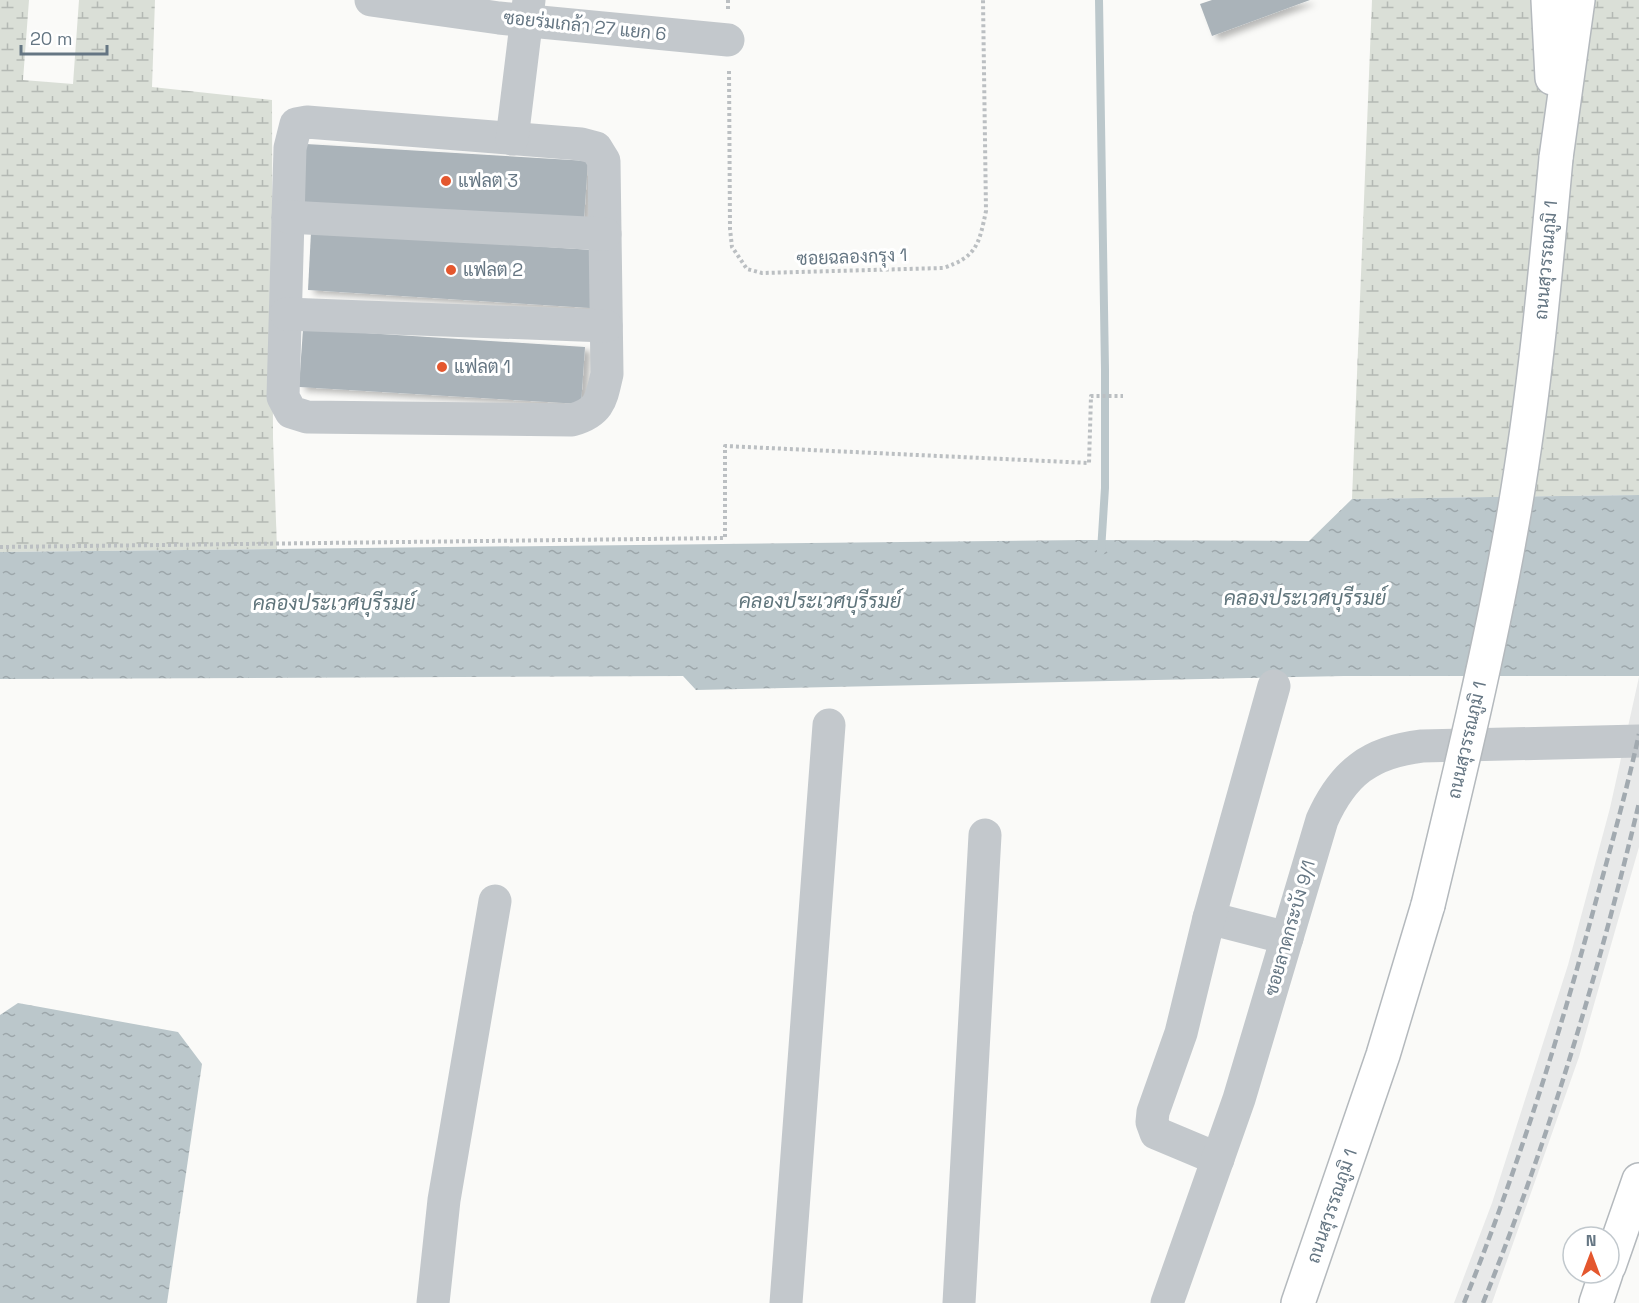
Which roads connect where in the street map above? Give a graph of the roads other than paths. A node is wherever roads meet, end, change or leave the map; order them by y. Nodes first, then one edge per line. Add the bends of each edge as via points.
1 (371, 0) edge
2 (1548, 0) edge
3 (1578, 0) edge
4 (528, 10) edge
5 (728, 40) road end
6 (512, 139) junction
7 (1556, 158) junction
8 (288, 217) junction
9 (605, 234) junction
10 (286, 314) junction
11 (606, 326) junction
12 (1274, 686) dead end
13 (828, 725) dead end
14 (1639, 741) edge
15 (985, 835) dead end
16 (495, 901) dead end
17 (1209, 918) junction
18 (1287, 938) junction
19 (1218, 1159) junction
20 (1639, 1180) edge
21 (1621, 1232) edge
22 (1602, 1285) edge
23 (433, 1303) edge
24 (786, 1303) edge
25 (959, 1303) edge
26 (1167, 1303) edge
27 (1298, 1303) edge
28 (1596, 1303) edge

1 - 4 street, ซอยร่มเกล้า 27 แยก 6
2 - 7 highway
3 - 7 highway
4 - 5 street, ซอยร่มเกล้า 27 แยก 6
4 - 6 street
6 - 8 street via 296,124 290,147
6 - 9 street via 597,148 604,161
7 - 27 highway, ถนนสุวรรณภูมิ 1, bridge via 1534,381 1488,653 1428,905 1383,1055
8 - 9 street
8 - 10 street
9 - 11 street
10 - 11 street
10 - 11 street via 283,397 291,412 307,417 572,420 587,416 597,406 607,374
12 - 17 street
13 - 24 street
14 - 18 street, ซอยลาดกระบัง 9/1 via 1398,748 1361,765 1343,783 1322,820
15 - 25 street
16 - 23 street via 444,1200
17 - 18 street
17 - 19 street via 1181,1034 1152,1112 1152,1122 1156,1133
18 - 19 street, ซอยลาดกระบัง 9/1
19 - 26 street, ซอยลาดกระบัง 9/1
20 - 21 highway
22 - 28 highway

